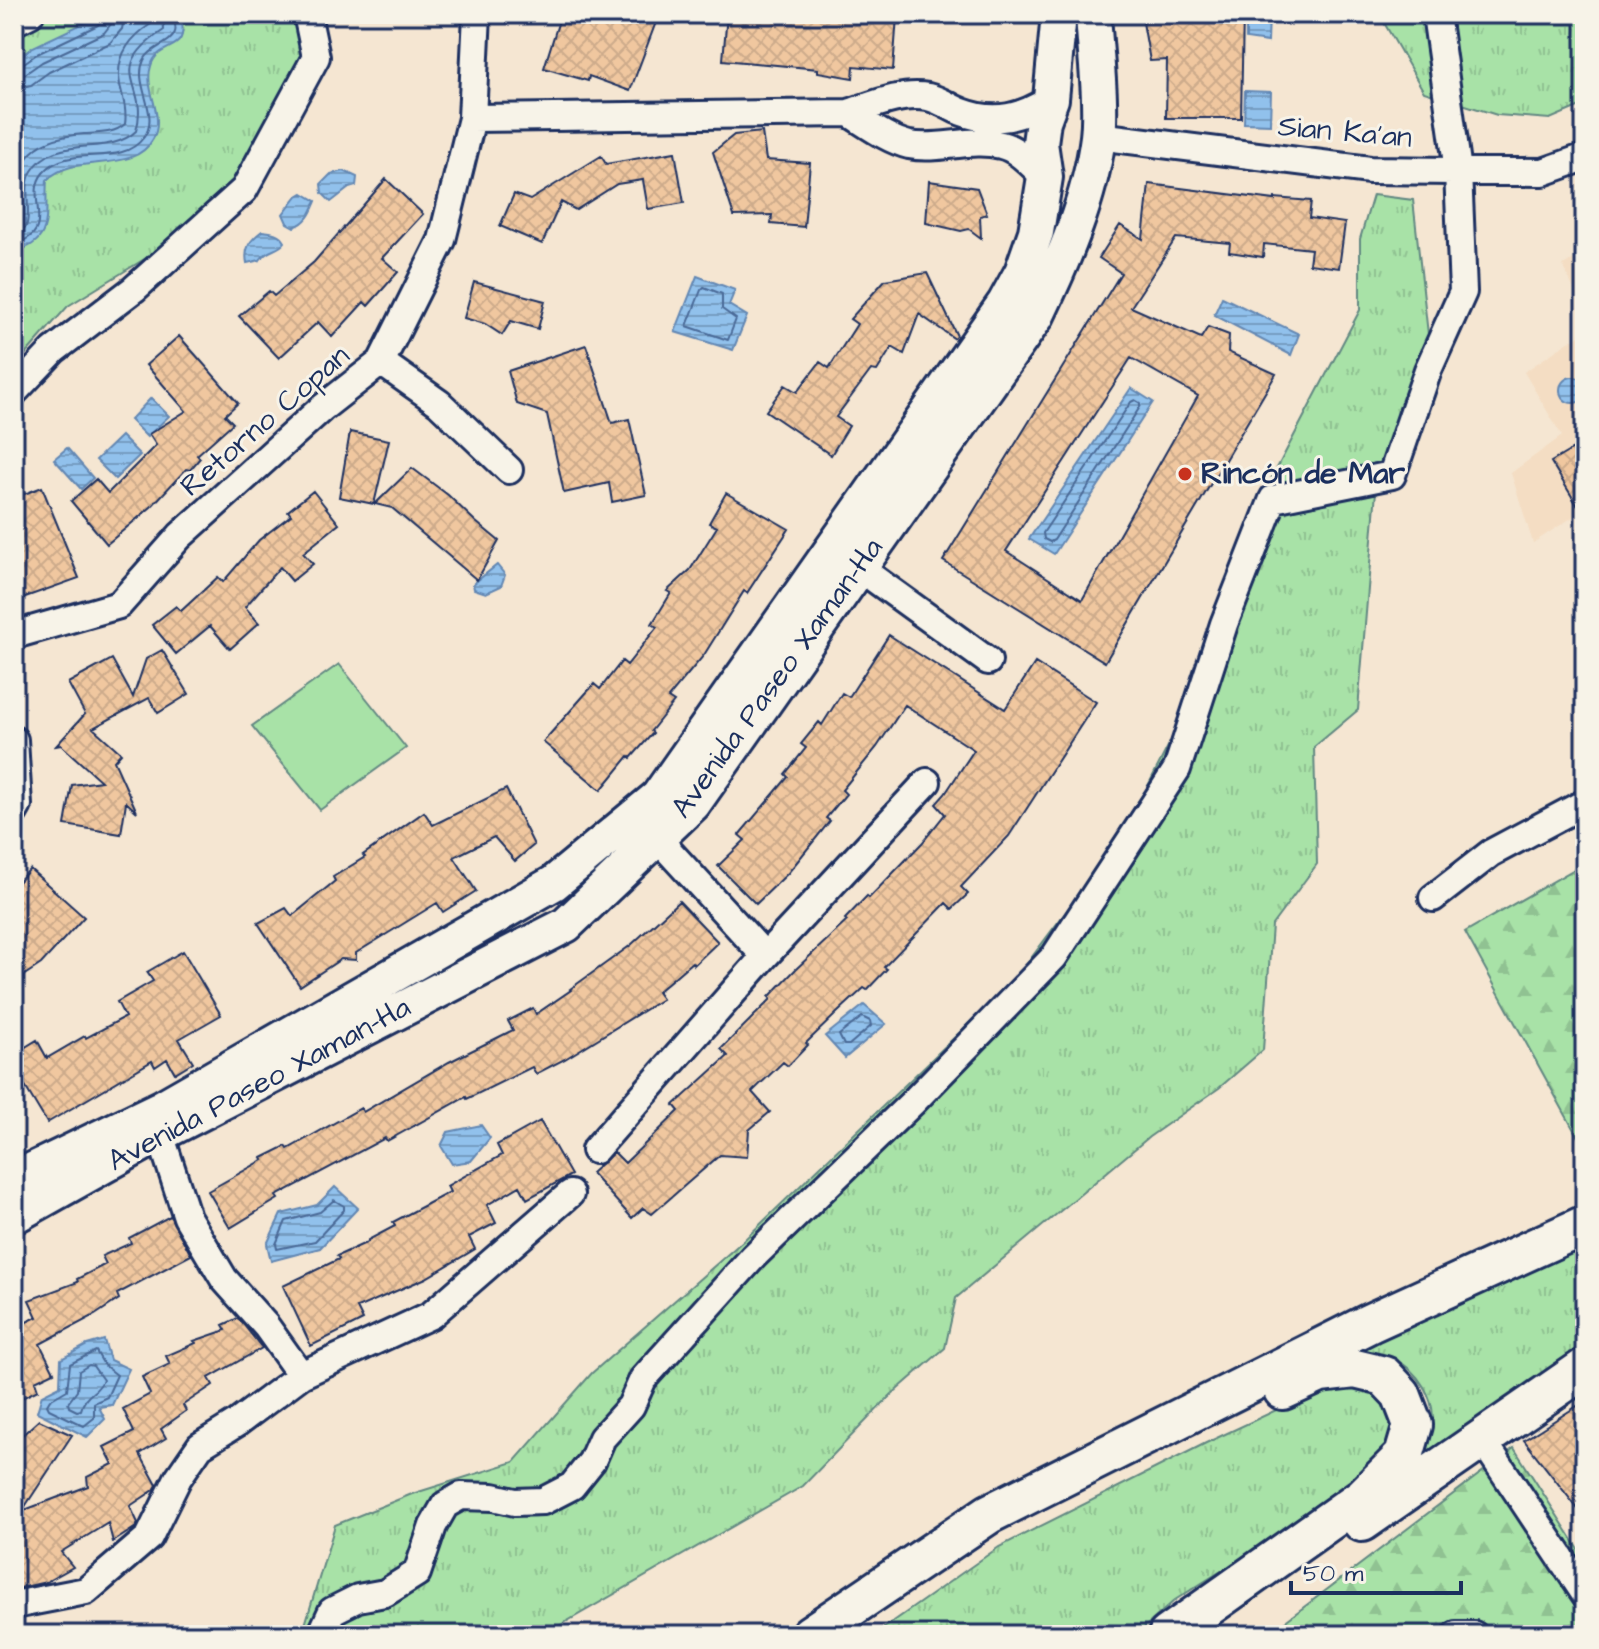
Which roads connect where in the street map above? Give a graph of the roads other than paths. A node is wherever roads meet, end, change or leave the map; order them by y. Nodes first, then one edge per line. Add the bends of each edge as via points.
1 (30, 14) edge
2 (307, 14) edge
3 (477, 14) edge
4 (1093, 14) edge
5 (1436, 14) edge
6 (1068, 15) edge
7 (14, 22) edge
8 (1051, 99) junction
9 (849, 113) junction
10 (472, 118) junction
11 (1098, 136) junction
12 (1585, 157) edge
13 (1458, 171) junction
14 (1045, 177) junction
15 (1036, 232) junction
16 (1067, 245) junction
17 (381, 362) junction
18 (14, 392) edge
19 (509, 470) dead end
20 (858, 567) junction
21 (14, 635) edge
22 (988, 661) dead end
23 (720, 736) junction
24 (14, 740) edge
25 (927, 782) dead end
26 (1585, 803) edge
27 (14, 812) edge
28 (657, 838) junction
29 (529, 897) junction
30 (1433, 898) dead end
31 (552, 932) junction
32 (765, 956) junction
33 (160, 1134) junction
34 (595, 1150) dead end
35 (14, 1179) edge
36 (570, 1194) dead end
37 (14, 1216) edge
38 (1585, 1225) edge
39 (1585, 1368) edge
40 (301, 1375) junction
41 (1482, 1439) junction
42 (1113, 1450) junction
43 (878, 1587) junction
44 (1585, 1594) edge
45 (14, 1605) edge
46 (321, 1635) edge
47 (810, 1635) edge
48 (839, 1635) edge
49 (1168, 1635) edge
50 (1198, 1635) edge
51 (1456, 1635) edge
52 (1474, 1635) edge

1 - 7 street
2 - 18 street via 316,57 244,190 134,289 54,350
3 - 10 street, Retorno Copan
4 - 11 main road, Avenida Paseo Xaman-Ha
5 - 13 street
6 - 8 main road, Avenida Paseo Xaman-Ha
8 - 9 street via 1026,114 1003,118 961,112 926,97 886,100
8 - 14 main road, Avenida Paseo Xaman-Ha via 1040,143
9 - 10 street
9 - 14 street via 905,144 1002,145
10 - 17 street, Retorno Copan via 442,240
11 - 13 street, Sian Ka'an via 1370,170
11 - 16 main road, Avenida Paseo Xaman-Ha
12 - 13 street, Sian Ka'an via 1543,172
13 - 46 street via 1463,292 1428,370 1392,475 1273,499 1224,624 1177,769 1054,957 754,1256 643,1379 631,1406 602,1438 572,1486 543,1501 461,1496 445,1505 417,1573 385,1593 332,1611
14 - 15 main road, Avenida Paseo Xaman-Ha
15 - 16 main road
15 - 23 main road, Avenida Paseo Xaman-Ha via 1005,303
16 - 20 main road, Avenida Paseo Xaman-Ha via 1036,317
17 - 19 street via 439,403
17 - 21 street, Retorno Copan via 180,536 119,605
20 - 22 street
20 - 23 main road, Avenida Paseo Xaman-Ha
23 - 28 main road, Avenida Paseo Xaman-Ha via 693,804
23 - 29 main road, Avenida Paseo Xaman-Ha via 658,797 554,883
24 - 27 street
25 - 32 street
26 - 30 street via 1491,853
28 - 31 main road, Avenida Paseo Xaman-Ha via 566,925
28 - 32 street
29 - 31 main road
29 - 35 main road, Avenida Paseo Xaman-Ha via 161,1108
31 - 33 main road, Avenida Paseo Xaman-Ha
32 - 34 street
33 - 37 main road, Avenida Paseo Xaman-Ha
33 - 40 street via 187,1217 224,1279
36 - 40 street via 431,1315
38 - 42 highway via 1370,1323
39 - 41 highway
40 - 45 street via 200,1446 149,1537 86,1591
41 - 44 street
41 - 50 highway
42 - 43 highway via 989,1514
42 - 49 highway via 1158,1445 1320,1373 1355,1369 1384,1376 1401,1394 1413,1425 1404,1456 1363,1497
43 - 47 highway
43 - 48 highway
51 - 52 street

